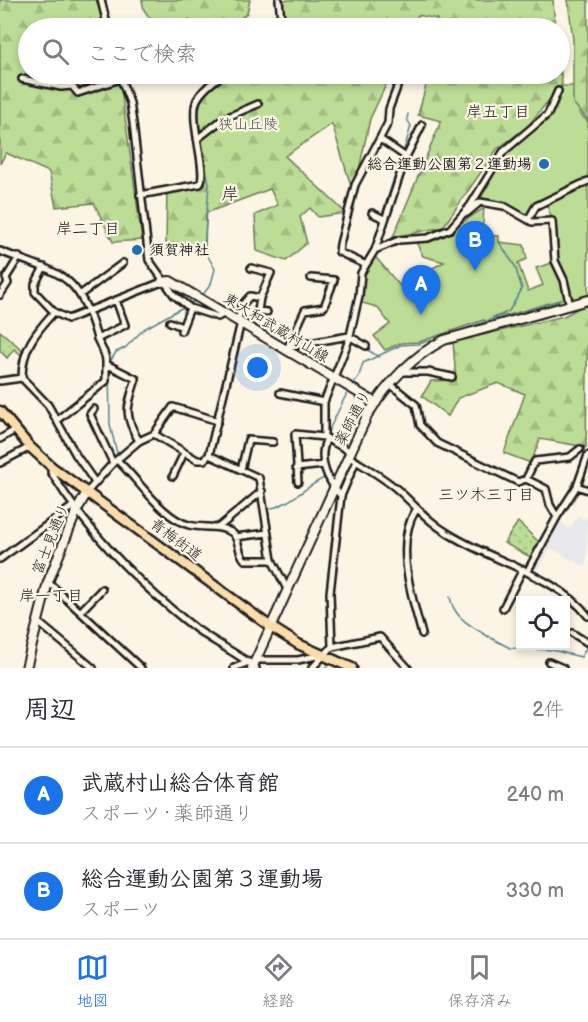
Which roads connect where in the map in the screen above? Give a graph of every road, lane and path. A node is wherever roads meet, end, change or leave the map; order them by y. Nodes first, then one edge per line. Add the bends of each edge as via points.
1 (101, 0) edge
2 (279, 0) edge
3 (106, 18) edge
4 (281, 18) edge
5 (46, 84) edge
6 (100, 84) edge
7 (123, 84) edge
8 (213, 84) edge
9 (398, 84) edge
10 (72, 86) joint
11 (558, 91) dead end
12 (258, 104) dead end
13 (422, 125) dead end
14 (197, 139) junction
15 (380, 139) junction
16 (403, 155) junction
17 (588, 181) edge
18 (140, 195) junction
19 (372, 213) dead end
20 (382, 219) junction
21 (459, 220) junction
22 (528, 220) junction
23 (375, 250) junction
24 (0, 251) edge
25 (19, 257) junction
26 (123, 263) dead end
27 (364, 264) junction
28 (44, 267) junction
29 (251, 268) dead end
30 (311, 278) dead end
31 (162, 282) junction
32 (81, 294) junction
33 (0, 295) edge
34 (260, 298) junction
35 (116, 300) junction
36 (588, 300) edge
37 (187, 306) junction
38 (570, 306) junction
39 (89, 310) junction
40 (54, 312) junction
41 (267, 312) dead end
42 (225, 313) junction
43 (170, 322) dead end
44 (239, 322) junction
45 (349, 336) junction
46 (97, 339) junction
47 (366, 346) dead end
48 (286, 347) junction
49 (108, 366) junction
50 (401, 372) junction
51 (452, 377) dead end
52 (22, 378) junction
53 (335, 379) junction
54 (0, 381) edge
55 (390, 384) junction
56 (280, 393) dead end
57 (324, 402) junction
58 (375, 403) junction
59 (416, 405) junction
60 (423, 406) dead end
61 (94, 409) dead end
62 (0, 411) edge
63 (57, 420) junction
64 (218, 421) junction
65 (15, 430) junction
66 (154, 434) junction
67 (326, 438) junction
68 (0, 439) edge
69 (140, 441) junction
70 (239, 442) dead end
71 (273, 442) dead end
72 (247, 444) junction
73 (30, 447) junction
74 (580, 449) dead end
75 (184, 453) junction
76 (349, 454) junction
77 (209, 455) junction
78 (588, 455) edge
79 (115, 461) junction
80 (356, 461) junction
81 (0, 463) edge
82 (322, 466) junction
83 (52, 467) junction
84 (296, 468) junction
85 (241, 470) junction
86 (173, 476) dead end
87 (526, 479) junction
88 (94, 481) junction
89 (298, 482) dead end
90 (578, 486) junction
91 (334, 488) junction
92 (588, 490) edge
93 (262, 491) junction
94 (87, 492) junction
95 (342, 496) junction
96 (75, 508) junction
97 (416, 510) junction
98 (556, 517) junction
99 (219, 527) junction
100 (268, 533) junction
101 (235, 537) junction
102 (0, 559) edge
103 (272, 560) junction
104 (525, 570) junction
105 (48, 582) junction
106 (102, 588) dead end
107 (288, 591) junction
108 (502, 608) dead end
109 (81, 611) junction
110 (588, 616) edge
111 (36, 621) junction
112 (271, 627) junction
113 (572, 633) dead end
114 (422, 634) dead end
115 (588, 643) edge
116 (332, 647) junction
117 (323, 655) junction
118 (549, 663) dead end
119 (254, 665) edge
120 (26, 668) edge
121 (93, 668) edge
122 (141, 668) edge
123 (234, 668) edge
124 (312, 668) edge
125 (352, 668) edge
126 (408, 668) edge
127 (563, 668) edge

1 - 3 street
2 - 4 street
5 - 10 street
6 - 10 street via 78,93
7 - 18 street via 130,103
8 - 14 street via 195,105
9 - 15 street
11 - 21 street via 548,114 498,158
12 - 14 street via 223,119
13 - 16 street
14 - 18 street via 200,184
15 - 16 street
15 - 27 street via 355,185 339,252
16 - 20 street
17 - 22 street via 536,206
18 - 31 street via 149,260
19 - 20 street
20 - 23 street
21 - 22 street via 480,202 504,206
21 - 23 street via 437,236 399,240
22 - 38 street via 552,221 555,261
23 - 27 street
24 - 25 street
25 - 28 street
25 - 33 street
26 - 32 street
27 - 45 street
28 - 32 street via 69,281
28 - 40 street via 35,292
29 - 34 street via 271,273
30 - 48 street via 334,280 324,307 305,310
31 - 35 street
31 - 37 street
31 - 42 street, 東大和武蔵村山線 via 170,281
32 - 39 street
34 - 41 street via 258,311
34 - 44 street via 250,296 241,306
35 - 39 street
35 - 46 street via 125,325
36 - 38 street, 薬師通り
37 - 42 street via 218,317
37 - 43 street via 182,329
38 - 50 street, 薬師通り via 444,340 423,351
39 - 40 street via 68,319
39 - 46 street
40 - 52 street via 30,340
42 - 44 street, 東大和武蔵村山線
44 - 48 street, 東大和武蔵村山線
44 - 64 street
45 - 47 street
45 - 48 street
45 - 53 street
46 - 49 street
48 - 53 street, 東大和武蔵村山線
49 - 63 street via 106,381
49 - 69 street via 136,379 127,415
50 - 51 street
50 - 55 street, 薬師通り
52 - 54 street
52 - 63 street
53 - 57 street
53 - 58 street, 東大和武蔵村山線
55 - 58 street, 薬師通り
55 - 59 street
56 - 57 street
57 - 67 street
58 - 76 street, 薬師通り
59 - 60 street
59 - 87 street via 420,425 436,443 518,482
61 - 79 street via 90,414
62 - 65 main road, 青梅街道
63 - 88 street
64 - 66 street via 173,407
64 - 77 street
65 - 68 street
65 - 73 main road, 青梅街道
66 - 69 street
66 - 75 street
67 - 76 street
67 - 82 street
67 - 84 street via 295,434
69 - 79 street
70 - 72 street
71 - 72 street via 250,439
72 - 85 street
73 - 81 street
73 - 83 main road, 青梅街道
74 - 87 street via 570,457 535,461
75 - 77 street via 201,460
75 - 86 street
76 - 80 street
76 - 91 street, 薬師通り
77 - 85 street
78 - 90 street
79 - 88 street
79 - 99 street via 137,478 165,513 189,525
80 - 95 street
80 - 97 street via 399,491
82 - 84 street
82 - 91 street
83 - 94 main road, 青梅街道
83 - 96 street via 51,472
84 - 89 street
85 - 93 street via 259,478
87 - 98 street via 546,489
88 - 94 street
90 - 92 street
90 - 98 street
91 - 95 street
91 - 107 street, 薬師通り
93 - 99 street
93 - 100 street
94 - 96 street, 富士見通り
94 - 112 main road, 青梅街道
95 - 116 street via 330,594
96 - 102 street
96 - 105 street, 富士見通り
96 - 119 street via 138,579 192,626
97 - 104 street via 452,536
97 - 114 street via 404,538
98 - 104 street
99 - 101 street
100 - 101 street
100 - 103 street
101 - 103 street via 245,560
103 - 107 street
104 - 108 street
104 - 110 street via 575,602
105 - 109 street
105 - 111 street, 富士見通り
106 - 109 street
107 - 112 street, 薬師通り
109 - 122 street
111 - 120 street, 富士見通り
111 - 121 street
112 - 117 main road, 青梅街道
112 - 119 street, 薬師通り
113 - 115 street
116 - 117 street
116 - 126 street via 380,638
117 - 119 street
117 - 124 street
117 - 125 main road, 青梅街道
118 - 127 street
119 - 123 street

